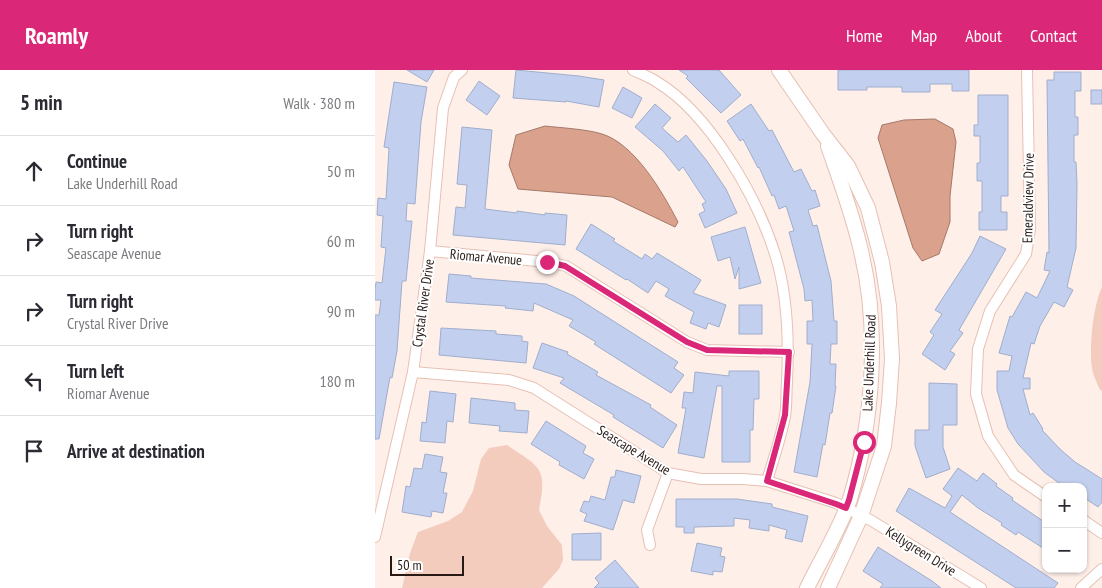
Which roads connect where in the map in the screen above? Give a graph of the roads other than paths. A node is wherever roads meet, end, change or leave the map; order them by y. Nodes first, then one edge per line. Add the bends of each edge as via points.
1 (462, 70) edge
2 (633, 70) edge
3 (779, 70) edge
4 (1027, 70) edge
5 (823, 134) junction
6 (431, 251) junction
7 (789, 352) junction
8 (413, 372) junction
9 (667, 473) junction
10 (767, 481) junction
11 (1042, 494) edge
12 (846, 508) junction
13 (861, 516) junction
14 (1087, 523) edge
15 (1102, 533) edge
16 (375, 537) edge
17 (650, 545) dead end
18 (1102, 569) edge
19 (807, 588) edge
20 (828, 588) edge
21 (981, 588) edge
22 (1081, 588) edge

1 - 6 street, Crystal River Drive via 454,77 443,108
2 - 7 street via 658,82 684,103 734,166 758,211 775,255
3 - 5 street, Lake Underhill Road
4 - 11 street, Emeraldview Drive via 1029,238 1026,254 990,310 978,349 976,394 988,436 1014,475
5 - 12 street, Lake Underhill Road via 862,252 870,302 870,399 864,442
5 - 13 street, Lake Underhill Road via 849,166 868,208 889,306 892,359 884,446
6 - 7 street, Riomar Avenue via 565,266 687,342 707,350
6 - 8 street, Crystal River Drive
7 - 10 street via 785,415
8 - 9 street, Seascape Avenue via 509,380 534,388
8 - 16 street, Crystal River Drive
9 - 10 street, Seascape Avenue via 701,479
9 - 17 street via 647,530
10 - 12 street, Seascape Avenue
12 - 13 street, Seascape Avenue
12 - 19 street, Lake Underhill Road
13 - 20 street, Lake Underhill Road
13 - 21 street, Kellygreen Drive
14 - 15 street
18 - 22 street

